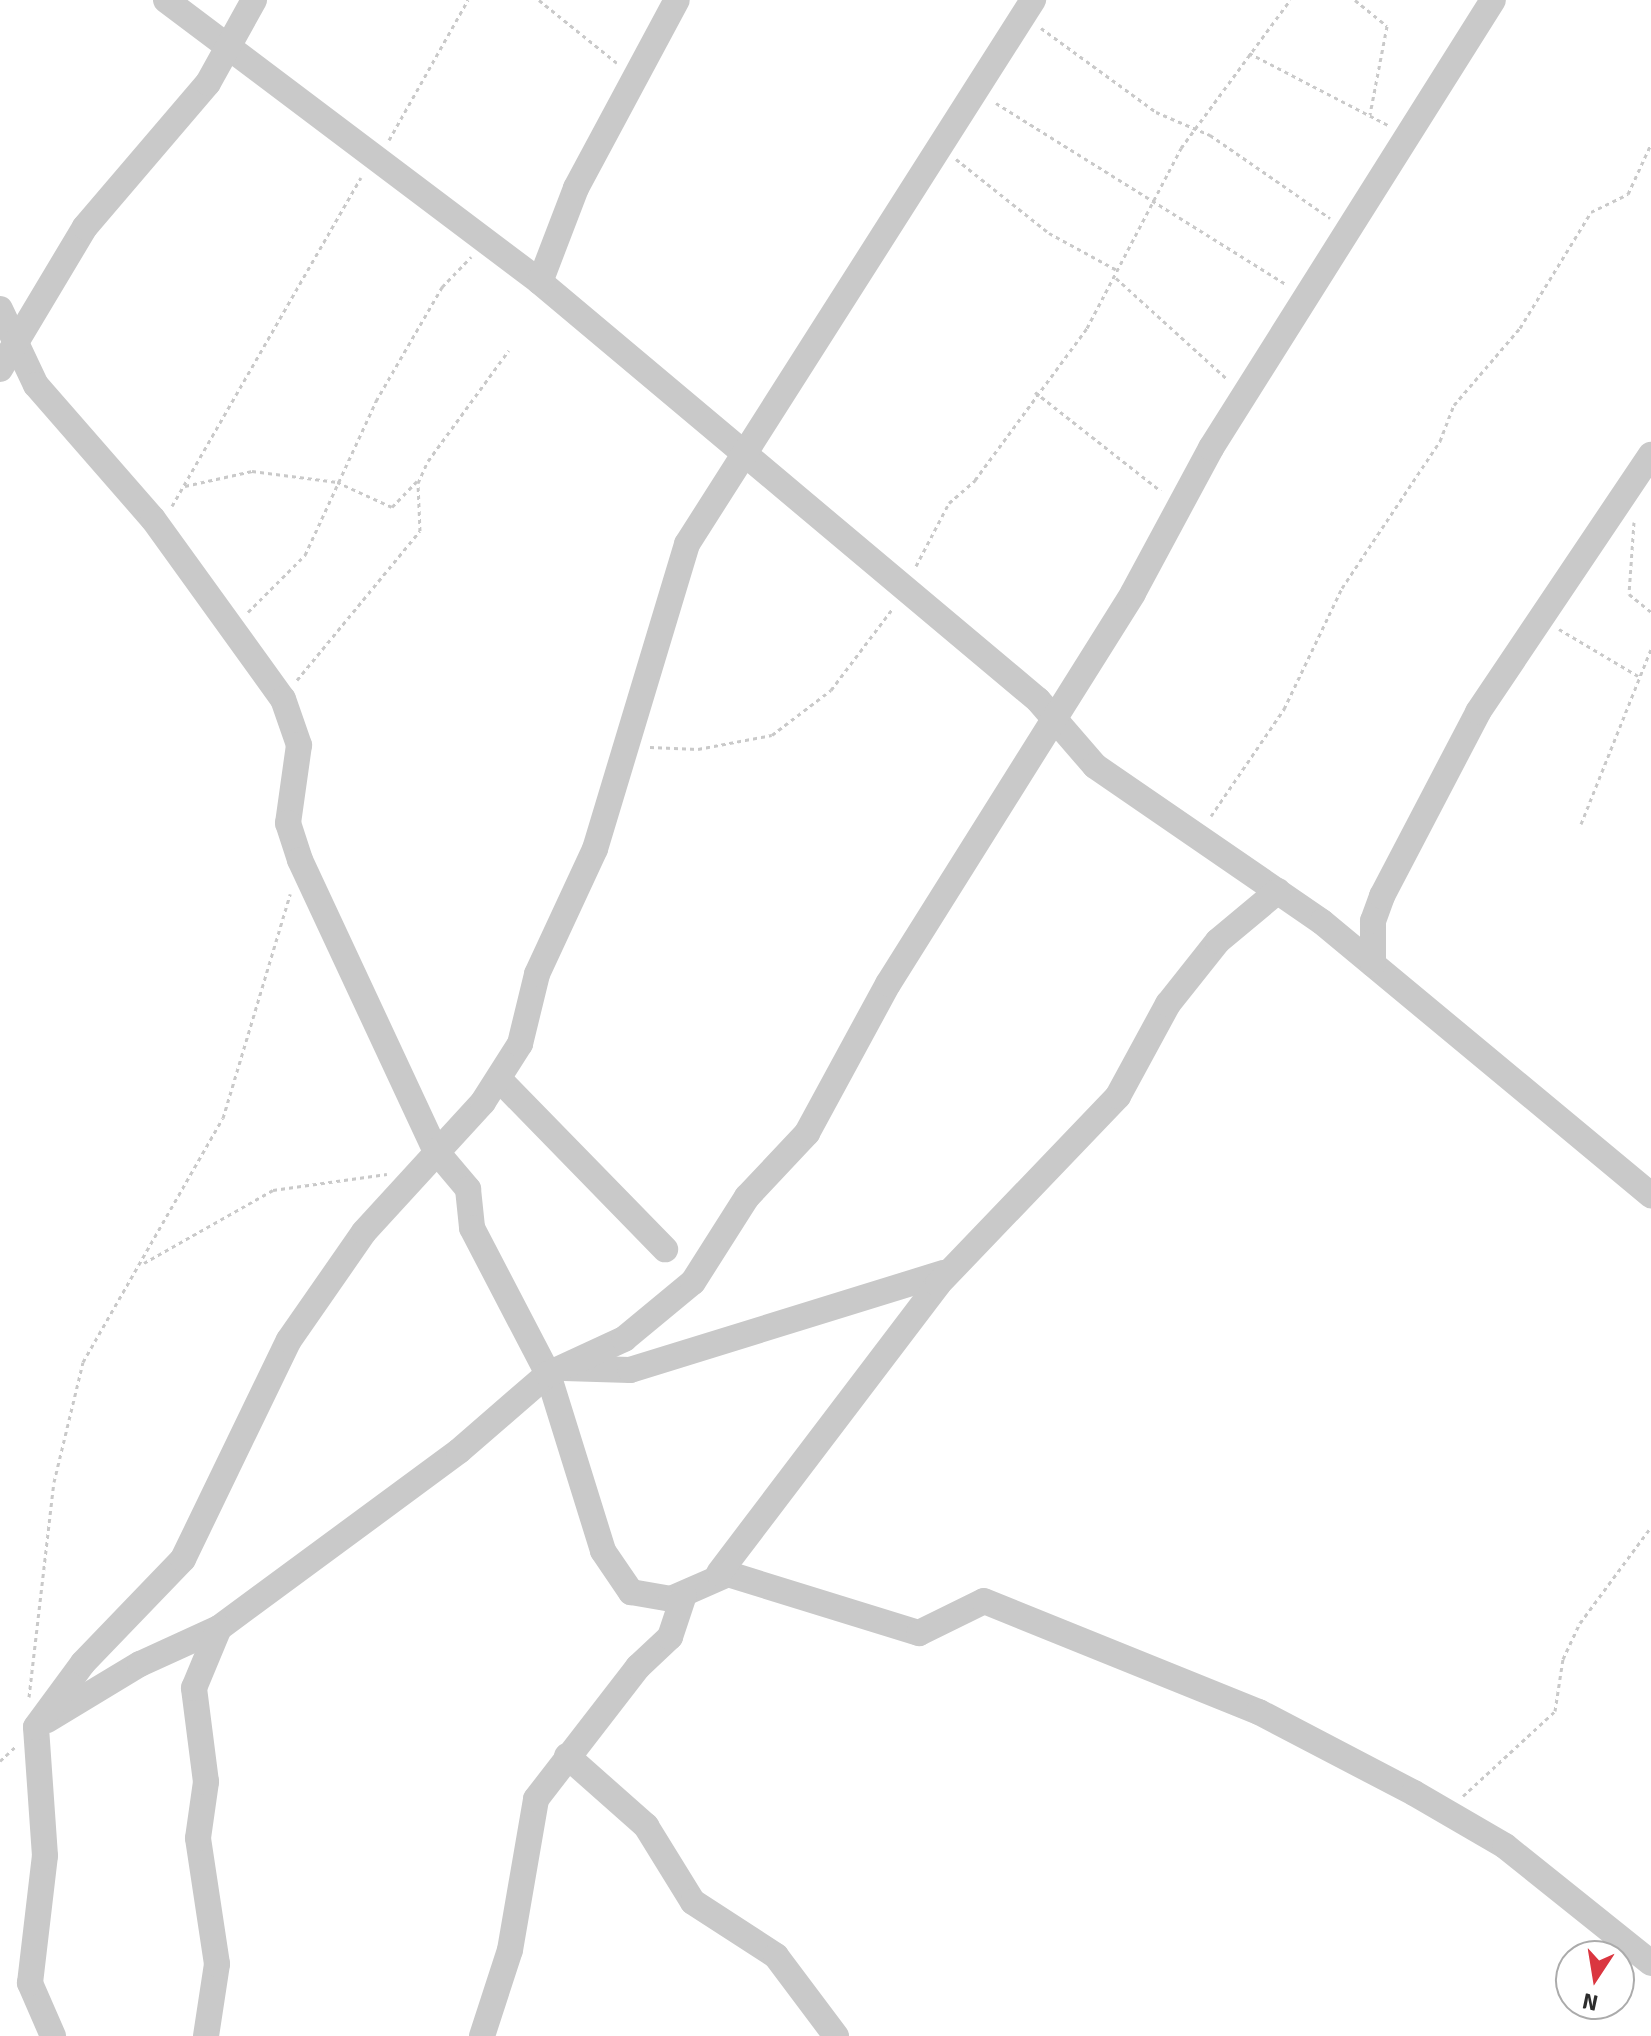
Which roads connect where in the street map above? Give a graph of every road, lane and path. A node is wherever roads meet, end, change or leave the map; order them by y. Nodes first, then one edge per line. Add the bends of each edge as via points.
1 (166, 0) edge
2 (254, 0) edge
3 (468, 0) edge
4 (539, 0) edge
5 (677, 0) edge
6 (1290, 0) edge
7 (1355, 0) edge
8 (1493, 0) edge
9 (1028, 8) edge
10 (228, 45) junction
11 (1249, 53) junction
12 (637, 79) junction
13 (977, 94) junction
14 (1370, 114) junction
15 (1197, 128) junction
16 (1406, 136) junction
17 (1651, 144) edge
18 (943, 150) junction
19 (376, 152) junction
20 (1153, 201) junction
21 (1348, 230) junction
22 (483, 243) junction
23 (1118, 270) junction
24 (1116, 278) junction
25 (540, 282) junction
26 (1309, 296) junction
27 (0, 309) edge
28 (17, 343) junction
29 (509, 350) dead end
30 (0, 369) edge
31 (1034, 391) junction
32 (1244, 396) junction
33 (1651, 455) edge
34 (748, 458) junction
35 (419, 478) junction
36 (1637, 479) junction
37 (337, 482) junction
38 (185, 486) junction
39 (1180, 505) junction
40 (158, 526) junction
41 (904, 591) junction
42 (1651, 612) edge
43 (1542, 624) junction
44 (229, 626) junction
45 (1651, 649) edge
46 (1638, 676) junction
47 (283, 699) junction
48 (1055, 716) junction
49 (627, 744) junction
50 (1581, 824) dead end
51 (1195, 840) junction
52 (300, 860) junction
53 (1278, 891) junction
54 (1373, 964) junction
55 (499, 1079) junction
56 (428, 1161) junction
57 (1651, 1195) edge
58 (665, 1249) dead end
59 (144, 1263) junction
60 (954, 1267) junction
61 (556, 1371) junction
62 (1651, 1527) edge
63 (719, 1573) junction
64 (684, 1595) junction
65 (219, 1628) junction
66 (33, 1719) junction
67 (567, 1756) junction
68 (1446, 1812) junction
69 (1651, 1963) edge
70 (53, 2036) edge
71 (206, 2036) edge
72 (482, 2036) edge
73 (836, 2036) edge

1 - 10 street
2 - 10 street
3 - 19 path
4 - 12 path
5 - 12 street
6 - 11 path
7 - 14 path via 1387,26
8 - 16 street
9 - 13 street
9 - 15 path via 1156,112
10 - 19 street
10 - 28 street via 208,83 85,227
11 - 14 path
11 - 15 path
12 - 25 street via 576,188
13 - 18 street
13 - 20 path
14 - 16 path
15 - 20 path
15 - 21 path
16 - 21 street
17 - 51 path via 1628,194 1591,212 1520,328 1454,405 1440,441 1342,588 1284,709
18 - 23 path via 1049,233
18 - 34 street via 860,267
19 - 22 street
19 - 38 path
20 - 23 path
20 - 26 path
21 - 26 street
22 - 25 street
22 - 37 path via 442,287
23 - 24 path
24 - 31 path via 1074,347
24 - 32 path
25 - 34 street
26 - 32 street
27 - 28 street
28 - 30 street
28 - 40 street via 36,385 69,429
29 - 35 path
31 - 39 path
31 - 41 path via 975,480 949,503
32 - 39 street
33 - 36 street
34 - 41 street
34 - 49 street via 687,544
35 - 37 path via 392,507
35 - 47 path via 420,531
36 - 42 path via 1627,584
36 - 43 street
37 - 38 path via 252,471
37 - 44 path via 286,581
38 - 40 path
39 - 48 street
40 - 44 street
41 - 48 street
41 - 49 path via 831,690 772,735 698,749
43 - 46 path
43 - 54 street via 1478,712 1382,896
44 - 47 street
45 - 46 path
46 - 50 path
47 - 52 street via 299,745 288,823
48 - 51 street via 1095,766
48 - 61 street via 888,984 807,1133 747,1197 686,1289 624,1339
49 - 55 street via 595,849 537,974 520,1044
51 - 53 street
52 - 56 street
52 - 59 path via 223,1118
53 - 54 street
53 - 60 street via 1218,941 1168,1004 1118,1096
54 - 57 street
55 - 56 street
55 - 58 street
56 - 59 path via 273,1190
56 - 61 street via 468,1189 472,1228
56 - 66 street via 364,1232 289,1340 183,1559
59 - 66 path via 83,1362 54,1482
60 - 61 street via 917,1287 813,1309 630,1370
60 - 63 street
61 - 64 street via 603,1551 631,1592 659,1600
61 - 65 street via 459,1451
62 - 68 path via 1580,1623 1563,1659 1555,1711
63 - 64 street
63 - 68 street via 919,1633 984,1601 1259,1712
64 - 67 street via 670,1637
65 - 66 street
65 - 71 street via 194,1688 206,1782 198,1838 217,1964
66 - 70 street via 45,1856 30,1983
67 - 72 street via 532,1810 510,1950
67 - 73 street via 646,1826 693,1902 776,1956
68 - 69 street via 1505,1846

